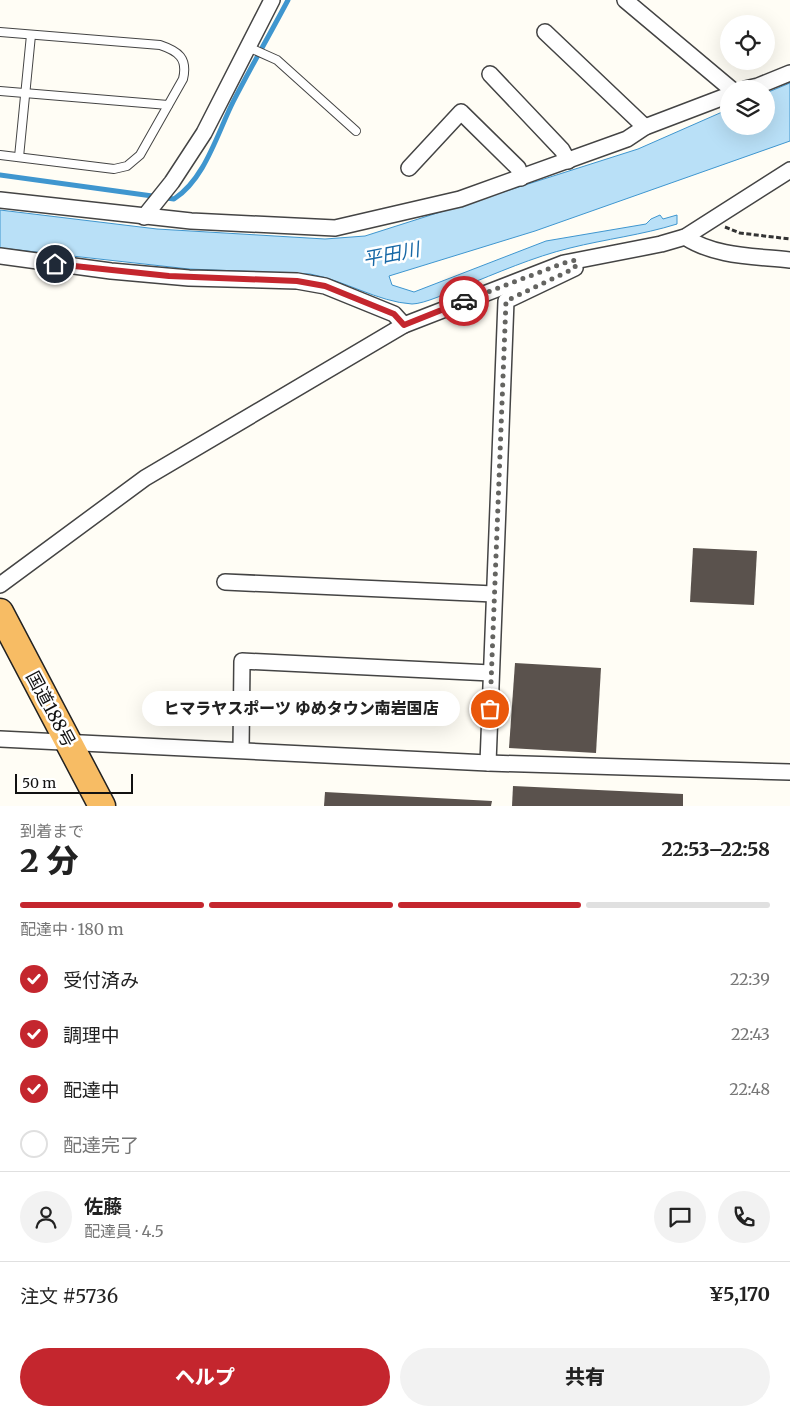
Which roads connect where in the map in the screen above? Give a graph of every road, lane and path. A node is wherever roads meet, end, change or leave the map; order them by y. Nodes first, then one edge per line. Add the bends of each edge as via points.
1 (272, 0) edge
2 (625, 0) edge
3 (0, 32) edge
4 (544, 32) dead end
5 (31, 35) junction
6 (251, 48) junction
7 (790, 73) edge
8 (490, 74) dead end
9 (720, 80) edge
10 (773, 80) edge
11 (0, 91) edge
12 (25, 93) junction
13 (720, 98) edge
14 (168, 105) junction
15 (645, 127) junction
16 (356, 131) dead end
17 (0, 155) edge
18 (19, 157) junction
19 (568, 161) junction
20 (409, 168) dead end
21 (790, 170) edge
22 (521, 178) junction
23 (0, 200) edge
24 (144, 217) junction
25 (717, 217) junction
26 (685, 236) junction
27 (790, 239) edge
28 (0, 256) edge
29 (576, 260) junction
30 (790, 260) edge
31 (404, 325) junction
32 (225, 582) dead end
33 (0, 585) edge
34 (494, 594) junction
35 (0, 612) edge
36 (491, 673) junction
37 (0, 739) edge
38 (68, 742) junction
39 (241, 750) junction
40 (488, 763) junction
41 (790, 772) edge
42 (102, 806) edge

1 - 6 street
2 - 9 street
3 - 5 lane
4 - 15 street
5 - 12 lane
5 - 14 lane via 160,45 176,51 184,59 185,72
6 - 16 lane via 277,60
6 - 24 street via 204,133
7 - 10 street
8 - 19 street via 562,150
11 - 12 lane
12 - 14 lane
12 - 18 lane
13 - 15 street
14 - 18 lane via 140,155 127,166 114,169
15 - 19 street via 627,140
17 - 18 lane
19 - 22 street
20 - 22 street via 461,112 518,168
21 - 25 street
22 - 24 street via 460,199 335,228
23 - 24 street
25 - 26 street
25 - 27 path via 729,230
26 - 29 street via 661,244
26 - 30 street via 707,248
28 - 31 street via 169,276 297,281 325,286 394,314
29 - 31 street
29 - 34 street via 575,268 506,301
31 - 33 street via 145,478
32 - 34 street
34 - 36 street
35 - 38 highway, 国道188号
36 - 39 street via 242,661
36 - 40 street
37 - 38 street
38 - 39 street
38 - 42 highway, 国道188号
39 - 40 street
40 - 41 street

